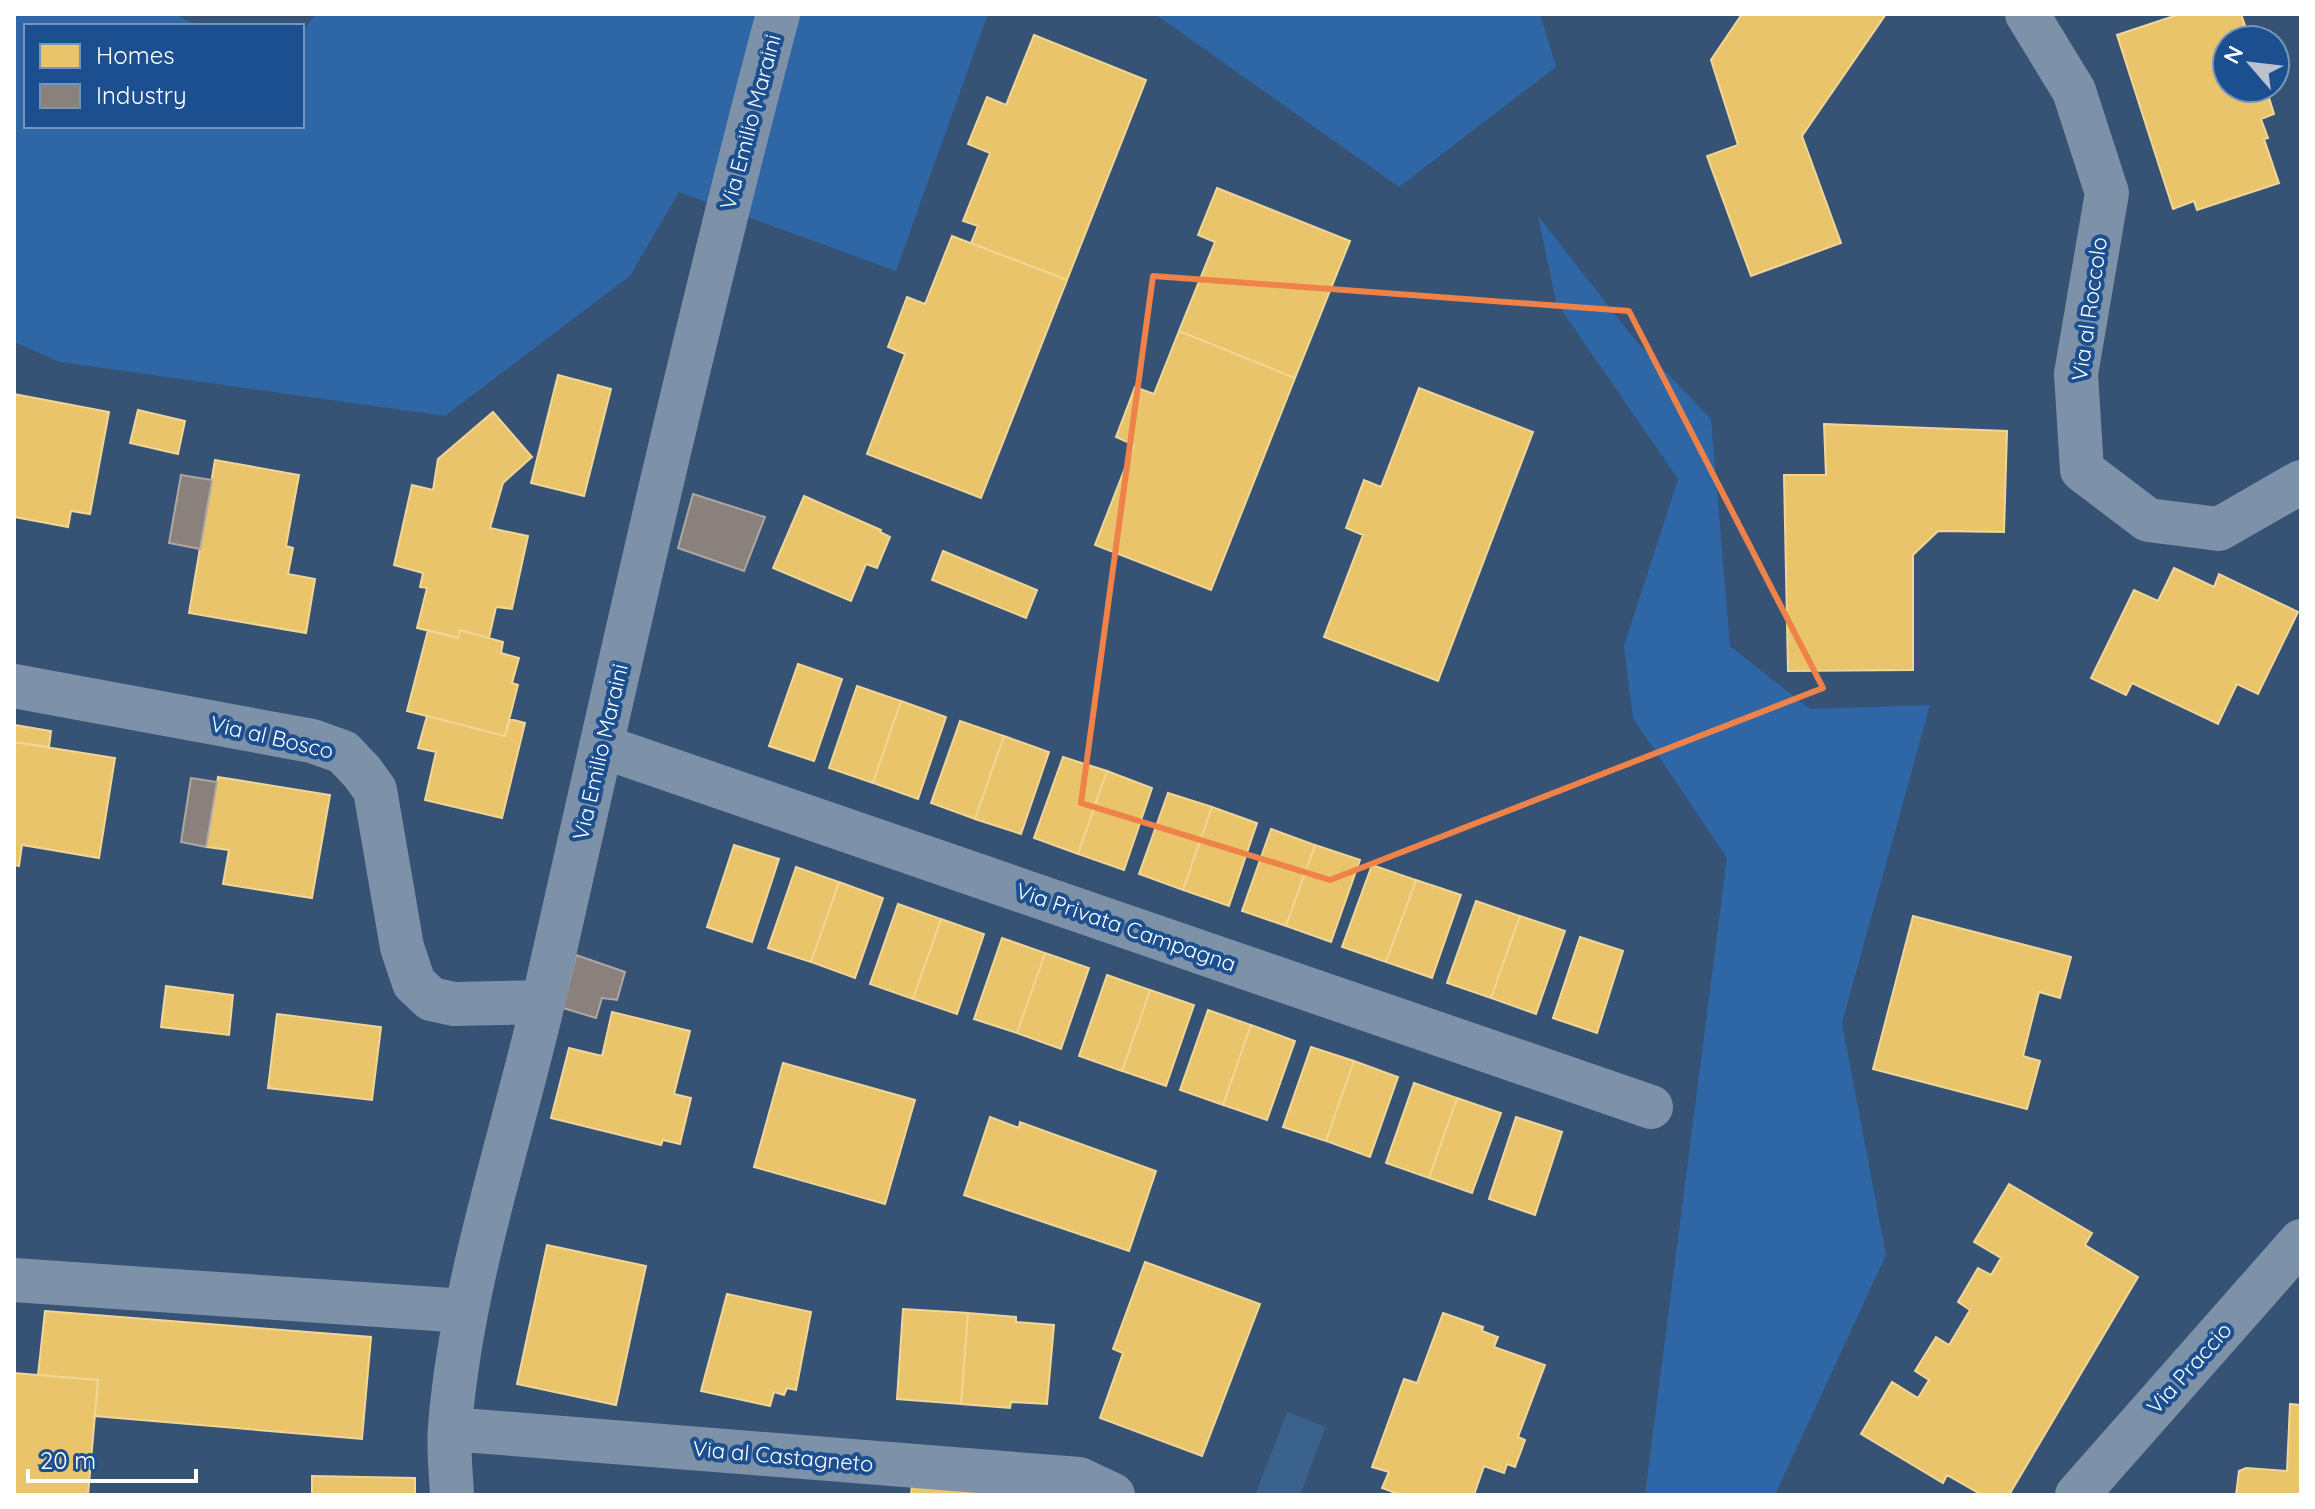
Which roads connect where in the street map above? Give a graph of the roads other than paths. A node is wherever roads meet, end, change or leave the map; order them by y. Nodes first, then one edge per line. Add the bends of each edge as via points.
1 (778, 14) edge
2 (2027, 14) edge
3 (2301, 482) edge
4 (14, 686) edge
5 (601, 746) junction
6 (543, 1002) junction
7 (1651, 1107) dead end
8 (2301, 1241) edge
9 (14, 1280) edge
10 (465, 1311) junction
11 (450, 1429) junction
12 (452, 1495) edge
13 (1113, 1495) edge
14 (2077, 1495) edge

1 - 5 street, Via Emilio Maraini
2 - 3 street, Via al Roccolo via 2074,91 2107,193 2076,374 2082,470 2148,520 2219,529
4 - 6 street, Via al Bosco via 312,741 343,752 375,790 402,947 414,983 431,999 454,1004
5 - 6 street, Via Emilio Maraini
5 - 7 street, Via Privata Campagna
6 - 10 street, Via Emilio Maraini
8 - 14 street, Via Praccio
9 - 10 street
10 - 11 street, Via Emilio Maraini
11 - 12 street, Via Emilio Maraini
11 - 13 street, Via al Castagneto via 1079,1479

